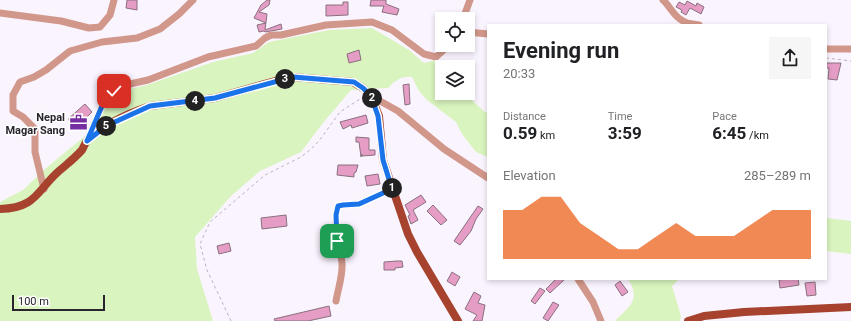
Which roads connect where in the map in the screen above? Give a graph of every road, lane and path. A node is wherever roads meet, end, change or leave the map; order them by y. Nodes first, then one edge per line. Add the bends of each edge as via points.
1 (114, 0) edge
2 (193, 0) edge
3 (470, 0) edge
4 (663, 0) edge
5 (466, 12) edge
6 (0, 13) edge
7 (693, 24) edge
8 (475, 33) edge
9 (487, 34) edge
10 (827, 49) edge
11 (851, 49) edge
12 (441, 52) edge
13 (827, 58) edge
14 (851, 61) edge
15 (370, 94) junction
16 (87, 141) junction
17 (487, 177) edge
18 (44, 189) junction
19 (392, 189) junction
20 (0, 209) edge
21 (579, 280) edge
22 (336, 301) dead end
23 (851, 307) edge
24 (231, 321) edge
25 (458, 321) edge
26 (601, 321) edge
27 (688, 321) edge

1 - 6 street via 110,15 100,27 89,28 61,21
2 - 18 street via 160,29 137,38 102,42 70,51 46,70 20,82 13,95 13,111 35,130 35,152
3 - 5 street
4 - 7 street via 683,22
8 - 9 street
10 - 11 street
12 - 16 street via 436,57 424,54 392,30 372,22 326,25 271,36 256,46 208,57 114,91 102,106
13 - 14 path
15 - 16 main road via 354,82 293,77 215,98 150,106 106,126
15 - 17 street via 398,110 444,149
15 - 19 main road via 378,116 383,160
15 - 24 path via 340,112 319,141 301,157 265,175 210,222 200,244 207,270
16 - 18 main road via 79,153
18 - 20 main road via 31,201
19 - 22 street via 359,204 338,206 336,229 342,264
19 - 25 main road via 417,252
21 - 26 street via 593,302
23 - 27 main road via 744,312 704,316

